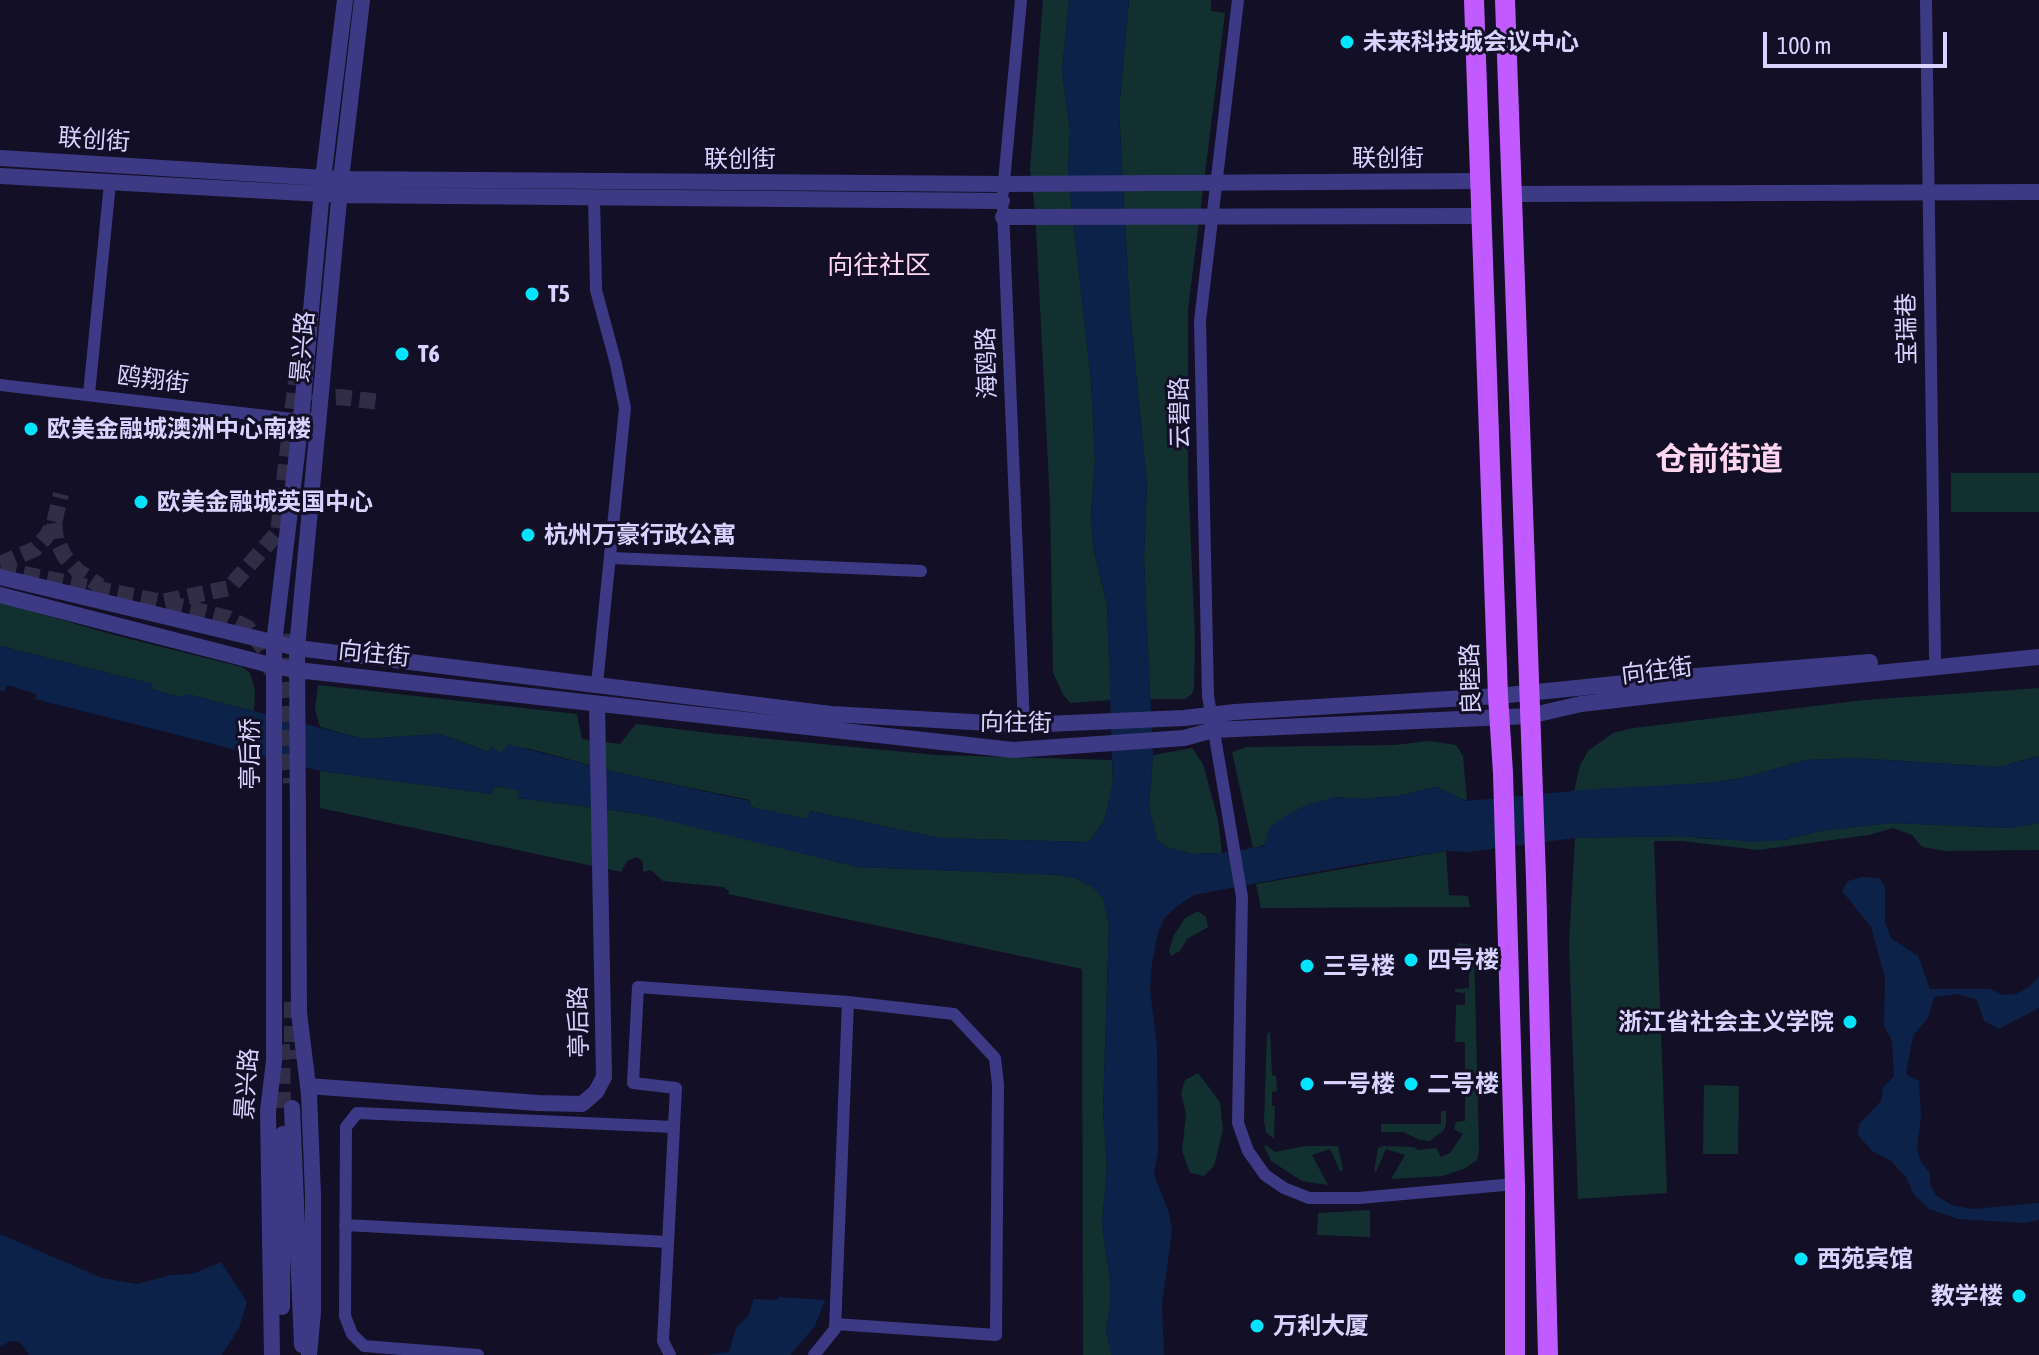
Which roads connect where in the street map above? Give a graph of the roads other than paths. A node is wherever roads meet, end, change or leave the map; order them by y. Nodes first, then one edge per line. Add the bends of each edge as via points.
1 (345, 0) edge
2 (362, 0) edge
3 (1021, 0) edge
4 (1238, 0) edge
5 (1474, 0) edge
6 (1505, 0) edge
7 (1926, 0) edge
8 (0, 158) edge
9 (0, 176) edge
10 (1480, 181) junction
11 (110, 183) junction
12 (1217, 183) junction
13 (323, 187) junction
14 (341, 187) junction
15 (2039, 192) edge
16 (1513, 194) junction
17 (1927, 194) junction
18 (594, 197) junction
19 (1003, 201) junction
20 (1482, 216) junction
21 (1213, 217) junction
22 (0, 385) edge
23 (89, 394) junction
24 (301, 420) junction
25 (611, 558) junction
26 (921, 571) dead end
27 (0, 577) edge
28 (0, 595) edge
29 (274, 643) junction
30 (297, 648) junction
31 (2039, 649) edge
32 (1935, 657) junction
33 (2039, 657) edge
34 (274, 666) junction
35 (297, 670) junction
36 (597, 684) junction
37 (274, 693) joint
38 (1528, 693) junction
39 (1498, 696) junction
40 (297, 699) joint
41 (597, 704) junction
42 (1529, 716) junction
43 (1499, 717) junction
44 (1211, 722) junction
45 (1024, 725) junction
46 (274, 815) joint
47 (848, 1002) junction
48 (308, 1086) junction
49 (674, 1127) junction
50 (1515, 1184) junction
51 (345, 1225) junction
52 (668, 1242) junction
53 (835, 1324) junction
54 (275, 1355) edge
55 (303, 1355) edge
56 (309, 1355) edge
57 (478, 1355) edge
58 (670, 1355) edge
59 (814, 1355) edge
60 (1515, 1355) edge
61 (1548, 1355) edge

1 - 13 street, 景兴路
2 - 14 street, 景兴路
3 - 19 street, 海鸥路
4 - 12 street, 云碧路
5 - 10 main road, 良睦路
6 - 16 main road
7 - 17 street, 宝瑞巷
8 - 13 street, 联创街
9 - 11 street, 联创街
10 - 12 street, 联创街
10 - 20 main road, 良睦路
11 - 13 street, 联创街
11 - 23 street
12 - 19 street, 联创街 via 1050,184
12 - 21 street, 云碧路
13 - 14 street, 联创街
13 - 24 street, 景兴路
14 - 18 street, 联创街
14 - 19 street, 联创街
14 - 30 street, 景兴路
15 - 17 street
16 - 17 street
16 - 38 main road
17 - 32 street, 宝瑞巷
18 - 19 street, 联创街
18 - 25 street via 596,290 625,408
19 - 21 street, 联创街 via 1052,217
19 - 45 street, 海鸥路
20 - 21 street, 联创街
20 - 39 main road, 良睦路
21 - 44 street, 云碧路 via 1200,321
22 - 23 street, 鸥翔街
23 - 24 street, 鸥翔街
24 - 29 street, 景兴路
25 - 26 street
25 - 36 street
27 - 29 street, 向往街
28 - 34 street, 向往街
29 - 30 street, 向往街
29 - 34 street, 景兴路
30 - 35 street, 景兴路
30 - 36 street, 向往街
31 - 32 street, 向往街
32 - 38 street, 向往街
33 - 42 street, 向往街 via 1676,693
34 - 35 street, 向往街
34 - 37 street, 景兴路
35 - 40 street, 景兴路
35 - 41 street, 向往街
36 - 45 street, 向往街 via 831,714
37 - 46 street, 亭后桥
38 - 39 street, 向往街
38 - 42 main road
39 - 43 main road, 良睦路
39 - 44 street, 向往街
40 - 48 street, 亭后桥 via 299,1013
41 - 44 street, 向往街 via 1013,750 1184,738
41 - 48 street, 亭后路 via 604,1077 596,1092 582,1104
42 - 43 street, 向往街
42 - 61 main road
43 - 44 street, 向往街
43 - 50 main road, 良睦路
44 - 45 street, 向往街 via 1184,718
44 - 50 street, 云碧路 via 1242,897 1238,1123 1248,1151 1265,1175 1309,1198
46 - 54 street, 景兴路 via 274,1061 268,1111
47 - 49 street via 638,987 633,1083 676,1088
47 - 53 street
47 - 53 street via 954,1014 995,1058 996,1335
48 - 56 street via 313,1195
49 - 51 street via 357,1113 346,1127
49 - 52 street
50 - 60 main road, 良睦路
51 - 52 street
51 - 57 street via 345,1316 364,1346
52 - 58 street via 663,1341
53 - 59 street
54 - 55 street via 282,1322 287,1108

